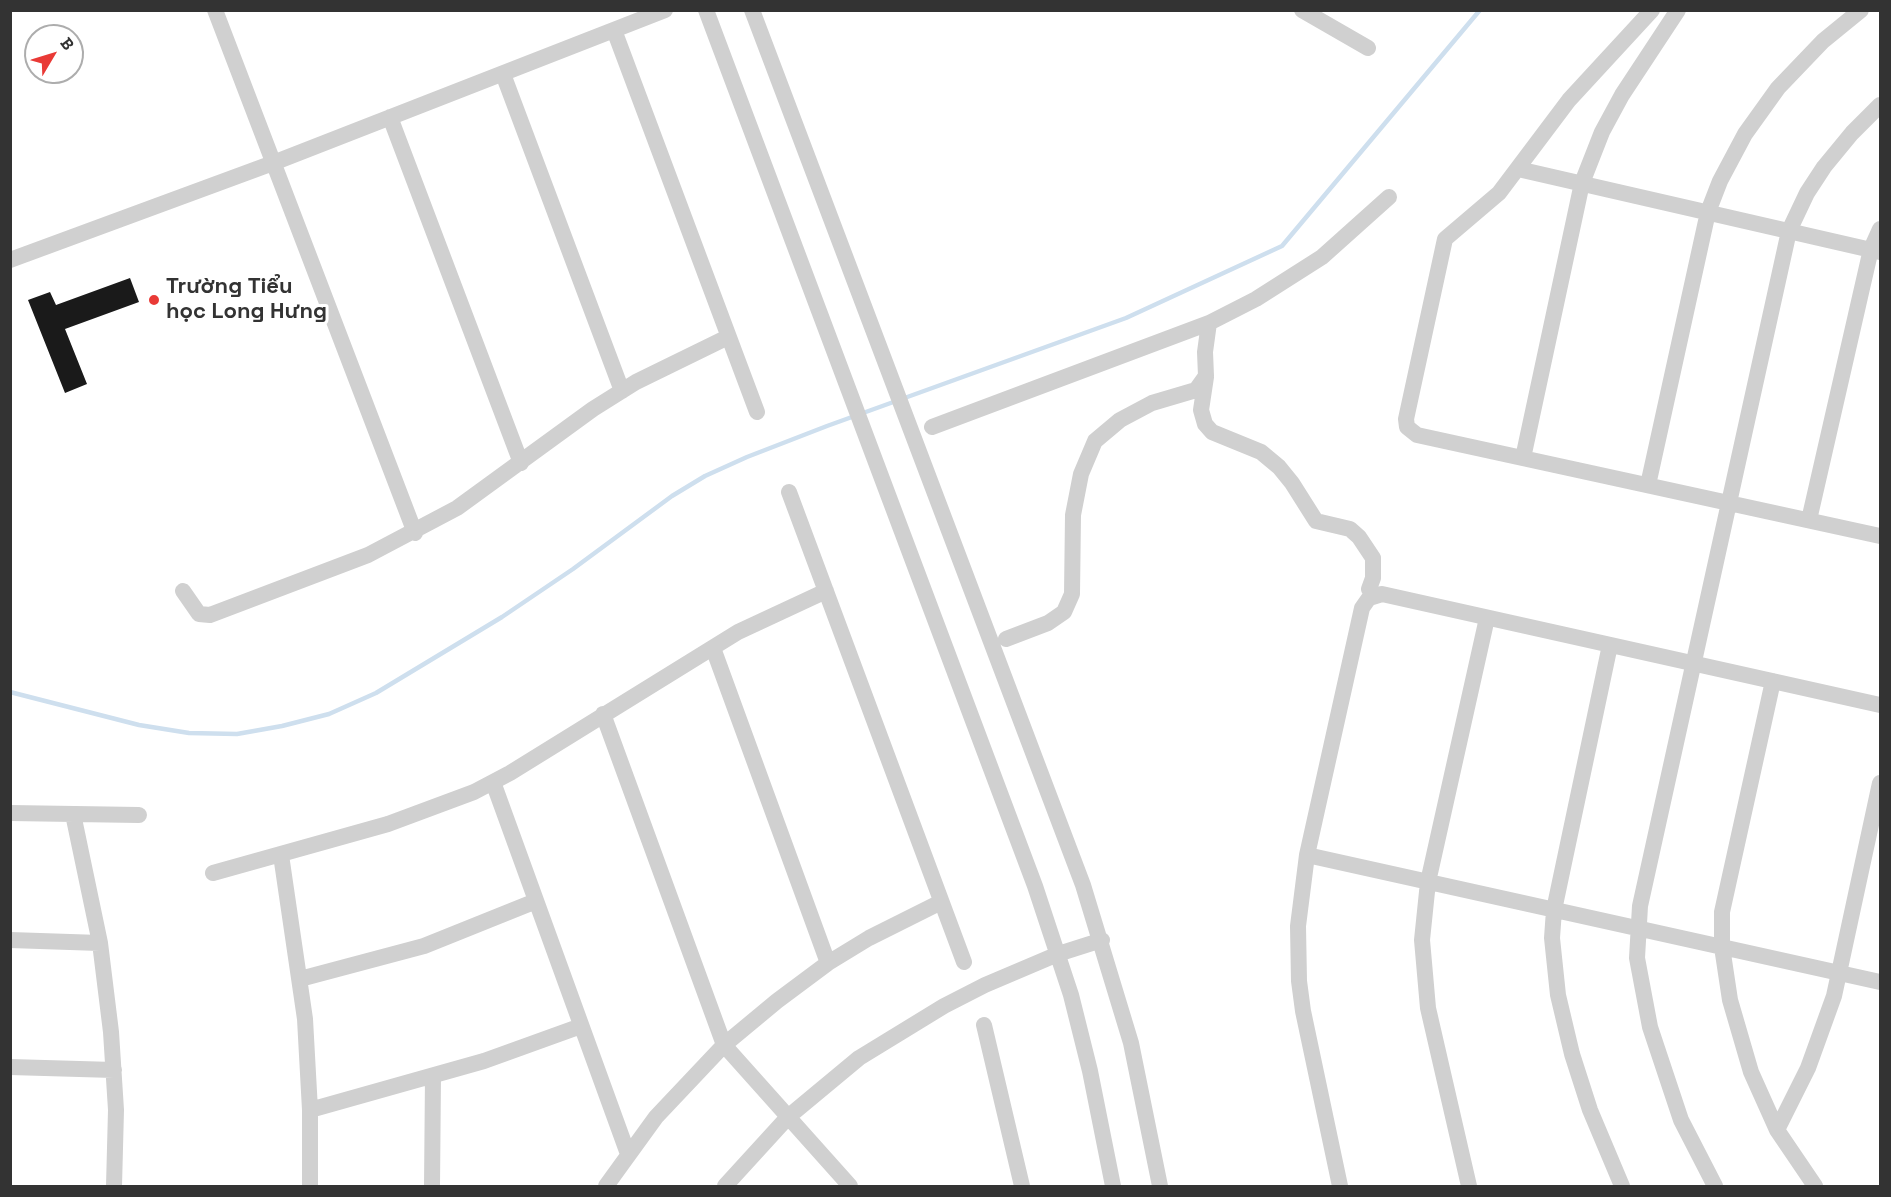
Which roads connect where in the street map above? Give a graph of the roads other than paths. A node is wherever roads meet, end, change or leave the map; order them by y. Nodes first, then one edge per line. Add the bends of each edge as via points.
1 (215, 10) edge
2 (665, 10) edge
3 (706, 10) edge
4 (752, 10) edge
5 (1302, 10) edge
6 (1652, 10) edge
7 (1678, 10) edge
8 (1861, 10) edge
9 (614, 30) junction
10 (1368, 48) dead end
11 (503, 75) junction
12 (1881, 105) edge
13 (390, 117) junction
14 (273, 163) junction
15 (1518, 169) junction
16 (1582, 183) junction
17 (1389, 197) dead end
18 (1708, 212) junction
19 (1881, 229) edge
20 (1789, 231) junction
21 (1876, 250) edge
22 (10, 260) edge
23 (1209, 323) junction
24 (728, 337) junction
25 (1206, 376) junction
26 (622, 391) junction
27 (757, 412) dead end
28 (932, 428) dead end
29 (1522, 458) junction
30 (521, 463) junction
31 (1648, 485) junction
32 (789, 492) dead end
33 (1729, 503) junction
34 (1809, 520) junction
35 (415, 533) junction
36 (1881, 536) edge
37 (1369, 589) dead end
38 (183, 591) dead end
39 (826, 591) junction
40 (1487, 618) junction
41 (1006, 639) dead end
42 (1610, 645) junction
43 (713, 648) junction
44 (1693, 664) junction
45 (1773, 681) junction
46 (1881, 705) edge
47 (603, 714) junction
48 (493, 782) junction
49 (1881, 783) edge
50 (10, 813) edge
51 (73, 814) junction
52 (138, 815) dead end
53 (281, 855) junction
54 (1307, 855) junction
55 (213, 873) dead end
56 (1428, 882) junction
57 (536, 901) junction
58 (941, 902) junction
59 (1554, 910) junction
60 (1636, 928) junction
61 (10, 940) edge
62 (1101, 940) junction
63 (100, 942) junction
64 (1722, 947) junction
65 (1058, 954) junction
66 (963, 962) dead end
67 (828, 963) junction
68 (1839, 973) junction
69 (300, 979) junction
70 (1881, 982) edge
71 (984, 1025) dead end
72 (581, 1026) junction
73 (724, 1045) junction
74 (10, 1067) edge
75 (114, 1070) junction
76 (434, 1076) junction
77 (310, 1110) junction
78 (788, 1117) junction
79 (1777, 1130) junction
80 (628, 1154) junction
81 (114, 1186) edge
82 (310, 1186) edge
83 (432, 1186) edge
84 (606, 1186) edge
85 (725, 1186) edge
86 (850, 1186) edge
87 (1022, 1186) edge
88 (1113, 1186) edge
89 (1160, 1186) edge
90 (1340, 1186) edge
91 (1469, 1186) edge
92 (1622, 1186) edge
93 (1715, 1186) edge
94 (1815, 1186) edge

1 - 14 street
2 - 9 street
3 - 65 street
4 - 62 street
5 - 10 street
6 - 15 street via 1576,92
7 - 16 street via 1617,104
8 - 18 street via 1822,41 1778,88 1737,149
9 - 11 street
9 - 24 street
11 - 13 street
11 - 26 street
12 - 20 street via 1820,173
13 - 14 street
13 - 30 street
14 - 22 street
14 - 35 street
15 - 16 street
15 - 29 street via 1499,193 1445,239 1406,422 1417,435
16 - 18 street
16 - 29 street
17 - 23 street via 1322,256 1256,300
18 - 20 street
18 - 31 street
19 - 21 street
20 - 21 street
20 - 33 street
21 - 34 street
23 - 25 street
23 - 28 street
24 - 26 street via 670,363
24 - 27 street
25 - 37 street via 1201,410 1205,424 1212,432 1261,452 1279,467 1316,520 1350,529 1359,537 1373,558
25 - 41 street via 1196,390 1152,403 1120,420 1095,441 1081,474 1073,515 1072,594 1064,612 1048,623
26 - 30 street
29 - 31 street
30 - 35 street
31 - 33 street
32 - 39 street
33 - 34 street
33 - 44 street
34 - 36 street
35 - 38 street via 340,567 210,615 199,614
39 - 43 street via 778,611
39 - 58 street
40 - 42 street
40 - 54 street via 1382,594 1365,603
40 - 56 street
42 - 44 street
42 - 59 street
43 - 47 street
43 - 67 street
44 - 45 street
44 - 60 street
45 - 46 street
45 - 64 street via 1722,912
47 - 48 street
47 - 73 street
48 - 53 street via 388,824
48 - 57 street
49 - 68 street
50 - 51 street
51 - 52 street
51 - 63 street
53 - 55 street
53 - 69 street
54 - 56 street
54 - 90 street via 1298,926 1299,981 1309,1047
56 - 59 street
56 - 91 street via 1422,940 1428,1008
57 - 69 street via 424,946
57 - 72 street
58 - 66 street
58 - 67 street
59 - 60 street
59 - 92 street via 1554,967 1564,1024 1590,1110
60 - 64 street
60 - 93 street via 1642,992 1660,1061 1681,1120
61 - 63 street
62 - 65 street
62 - 89 street via 1131,1043
63 - 75 street
64 - 68 street
64 - 79 street via 1739,1035
65 - 78 street via 985,985 898,1033 859,1058
65 - 88 street via 1090,1071
67 - 73 street
68 - 70 street
68 - 79 street via 1822,1033
69 - 77 street
71 - 87 street
72 - 76 street
72 - 80 street
73 - 78 street
73 - 80 street via 663,1109
74 - 75 street
75 - 81 street
76 - 77 street
76 - 83 street
77 - 82 street
78 - 85 street
78 - 86 street
79 - 94 street
80 - 84 street

